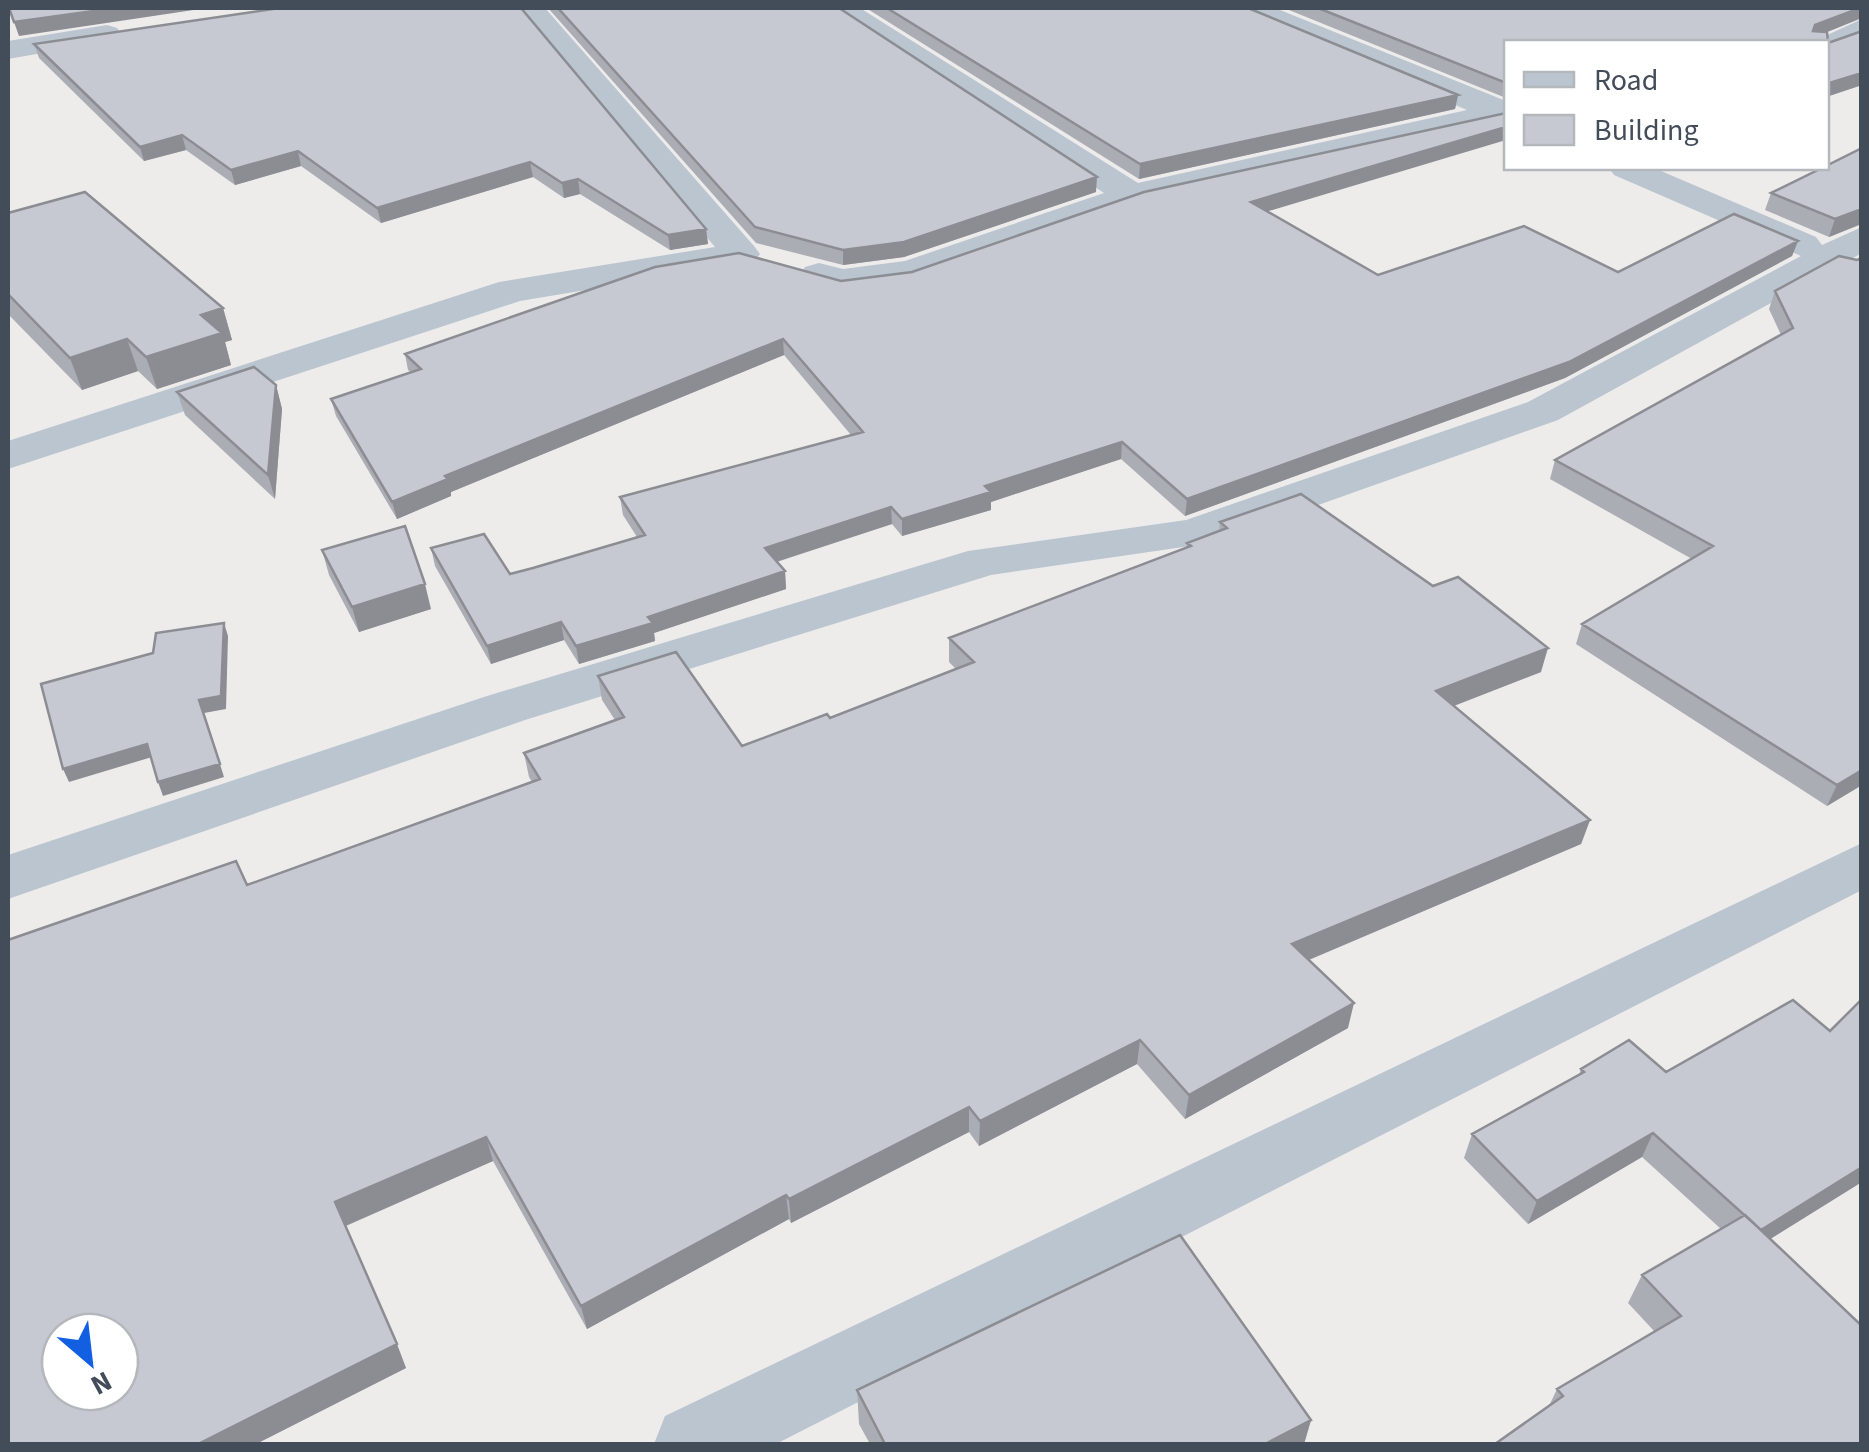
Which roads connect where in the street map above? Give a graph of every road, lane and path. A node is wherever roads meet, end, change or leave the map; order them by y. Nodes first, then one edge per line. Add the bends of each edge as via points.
1 (530, 8) edge
2 (841, 8) edge
3 (1251, 8) edge
4 (145, 28) edge
5 (1862, 28) edge
6 (1829, 43) edge
7 (8, 50) edge
8 (1503, 112) edge
9 (1631, 170) edge
10 (1132, 196) junction
11 (1850, 253) edge
12 (769, 262) junction
13 (8, 456) edge
14 (1862, 864) edge
15 (8, 877) edge
16 (694, 1444) edge

1 - 12 street
2 - 10 street
3 - 8 street
4 - 7 street
5 - 6 street
8 - 10 street
9 - 11 street
10 - 12 street via 911,272 843,282
11 - 15 street via 1543,411 1194,533 986,560 506,708
12 - 13 street via 514,290
14 - 16 street

